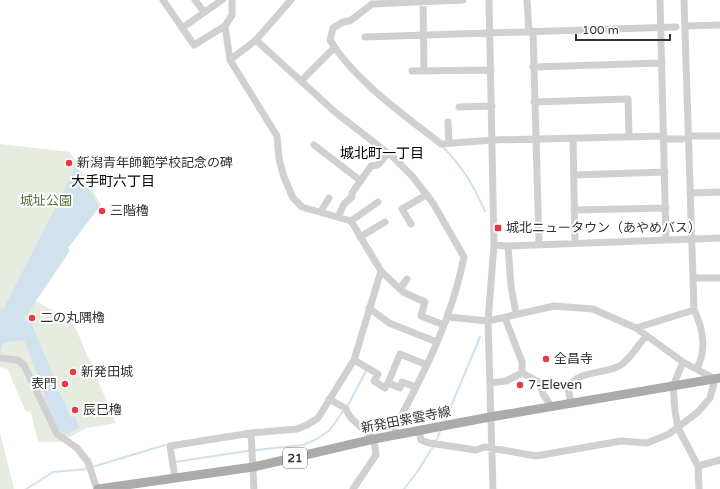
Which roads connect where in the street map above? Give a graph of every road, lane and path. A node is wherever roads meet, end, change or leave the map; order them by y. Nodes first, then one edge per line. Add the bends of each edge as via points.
1 (163, 0) edge
2 (195, 0) edge
3 (222, 0) edge
4 (232, 0) edge
5 (291, 0) edge
6 (463, 0) edge
7 (489, 0) edge
8 (527, 0) edge
9 (660, 0) edge
10 (684, 0) edge
11 (423, 1) edge
12 (204, 12) junction
13 (720, 25) edge
14 (225, 26) junction
15 (685, 26) junction
16 (676, 27) dead end
17 (182, 28) junction
18 (661, 28) junction
19 (531, 32) junction
20 (490, 33) junction
21 (423, 34) junction
22 (365, 36) dead end
23 (256, 40) junction
24 (334, 48) junction
25 (230, 60) junction
26 (662, 63) junction
27 (533, 67) junction
28 (491, 70) junction
29 (412, 71) dead end
30 (424, 71) junction
31 (301, 81) junction
32 (534, 102) junction
33 (492, 106) junction
34 (459, 107) dead end
35 (448, 122) dead end
36 (629, 136) junction
37 (720, 136) edge
38 (664, 137) junction
39 (685, 137) junction
40 (573, 138) junction
41 (534, 139) junction
42 (493, 140) junction
43 (449, 143) junction
44 (314, 145) dead end
45 (388, 153) junction
46 (665, 172) junction
47 (574, 175) junction
48 (361, 181) junction
49 (720, 192) edge
50 (690, 193) junction
51 (426, 195) junction
52 (329, 198) dead end
53 (378, 202) dead end
54 (666, 208) junction
55 (574, 210) junction
56 (321, 211) junction
57 (338, 217) junction
58 (351, 221) junction
59 (385, 222) dead end
60 (411, 224) dead end
61 (360, 237) junction
62 (692, 238) junction
63 (720, 238) edge
64 (666, 239) junction
65 (575, 242) junction
66 (539, 244) junction
67 (494, 245) junction
68 (508, 246) junction
69 (381, 271) junction
70 (693, 278) junction
71 (720, 278) edge
72 (407, 279) dead end
73 (400, 289) junction
74 (369, 308) junction
75 (694, 310) junction
76 (516, 314) junction
77 (448, 317) junction
78 (505, 318) junction
79 (488, 322) junction
80 (444, 325) junction
81 (636, 328) junction
82 (646, 336) junction
83 (437, 342) junction
84 (0, 358) edge
85 (354, 360) junction
86 (683, 362) junction
87 (427, 365) junction
88 (697, 368) junction
89 (522, 373) junction
90 (717, 378) edge
91 (388, 383) junction
92 (490, 383) junction
93 (673, 386) junction
94 (416, 387) junction
95 (329, 399) junction
96 (571, 403) junction
97 (552, 406) junction
98 (490, 417) junction
99 (678, 428) junction
100 (418, 431) junction
101 (251, 433) junction
102 (396, 435) junction
103 (374, 439) junction
104 (492, 448) junction
105 (720, 460) edge
106 (698, 466) junction
107 (253, 467) junction
108 (175, 478) junction
109 (97, 489) edge
110 (254, 489) edge
111 (353, 489) edge
112 (493, 489) edge
113 (699, 489) edge

1 - 17 street
2 - 12 street
3 - 12 street
4 - 14 street via 232,15
5 - 23 street
6 - 11 street
7 - 20 street
8 - 19 street
9 - 18 street
10 - 15 street
11 - 21 street
11 - 24 street via 372,4 350,22 343,22 333,28 330,40
12 - 17 street
13 - 15 street
14 - 17 street via 194,45
14 - 25 street
15 - 39 street
16 - 18 street
18 - 19 street
18 - 26 street
19 - 20 street
19 - 27 street
20 - 21 street
20 - 28 street
21 - 22 street
21 - 30 street
23 - 25 street
23 - 31 street
24 - 31 street
24 - 43 street via 393,106 441,144
25 - 56 street via 277,136 279,159 293,198 302,207
26 - 27 street
26 - 38 street
27 - 32 street
28 - 30 street
28 - 33 street
29 - 30 street
31 - 45 street via 335,112
32 - 36 street via 628,99
32 - 41 street
33 - 34 street
33 - 42 street
35 - 43 street
36 - 38 street
36 - 40 street
37 - 39 street
38 - 39 street
38 - 46 street
39 - 50 street
40 - 41 street
40 - 47 street
41 - 42 street
41 - 66 street
42 - 43 street
42 - 67 street
44 - 48 street
45 - 48 street via 378,165 371,166
45 - 51 street via 412,176
46 - 47 street
46 - 54 street
47 - 55 street
48 - 57 street
49 - 50 street
50 - 62 street
51 - 60 street via 402,209
51 - 77 street via 464,257
52 - 56 street
53 - 58 street
54 - 55 street
54 - 64 street
55 - 65 street
56 - 57 street
57 - 58 street
58 - 61 street
59 - 61 street
61 - 69 street
62 - 63 street
62 - 64 street
62 - 70 street
64 - 65 street
65 - 66 street
66 - 68 street
67 - 68 street
67 - 79 street
68 - 76 street
69 - 73 street
69 - 74 street
70 - 71 street
70 - 75 street
72 - 73 street
73 - 80 street via 425,302 421,316
74 - 83 street via 389,322
74 - 85 street
75 - 81 street
75 - 88 street via 703,335 701,361
76 - 78 street
76 - 81 street via 554,306 593,309
77 - 79 street
77 - 80 street
78 - 79 street
78 - 89 street via 522,362
79 - 92 street
80 - 83 street
81 - 82 street
82 - 86 street
82 - 96 street via 622,364 575,379 568,388
83 - 87 street
84 - 109 street via 18,360 24,365 57,434 77,448 88,462
85 - 91 street via 378,374 374,382 385,388
85 - 95 street
86 - 88 street
86 - 93 street
87 - 91 street via 400,354
87 - 94 street
88 - 90 street
89 - 92 street via 506,382
89 - 97 street via 539,382 543,394
90 - 93 main road, 新発田紫雲寺線 / 21
90 - 99 street via 710,398 698,412
91 - 94 street via 400,388 402,382
92 - 98 street
93 - 96 main road, 新発田紫雲寺線 / 21
93 - 99 street
94 - 102 street via 395,428
95 - 101 street via 318,418 307,425 297,429
95 - 103 street via 345,408 351,418
96 - 97 main road, 新発田紫雲寺線 / 21
97 - 98 main road, 新発田紫雲寺線 / 21
98 - 100 main road, 新発田紫雲寺線 / 21
98 - 104 street
99 - 104 street via 647,443 621,441 536,456
99 - 106 street
100 - 102 main road, 新発田紫雲寺線 / 21
100 - 104 street via 421,440 429,443 476,450
101 - 107 street
101 - 108 street via 170,446
102 - 103 main road, 新発田紫雲寺線 / 21
103 - 107 main road, 新発田紫雲寺線 / 21
103 - 111 street via 376,455
104 - 112 street
105 - 106 street
106 - 113 street
107 - 108 main road, 新発田紫雲寺線 / 21
107 - 110 street
108 - 109 main road, 新発田紫雲寺線 / 21

